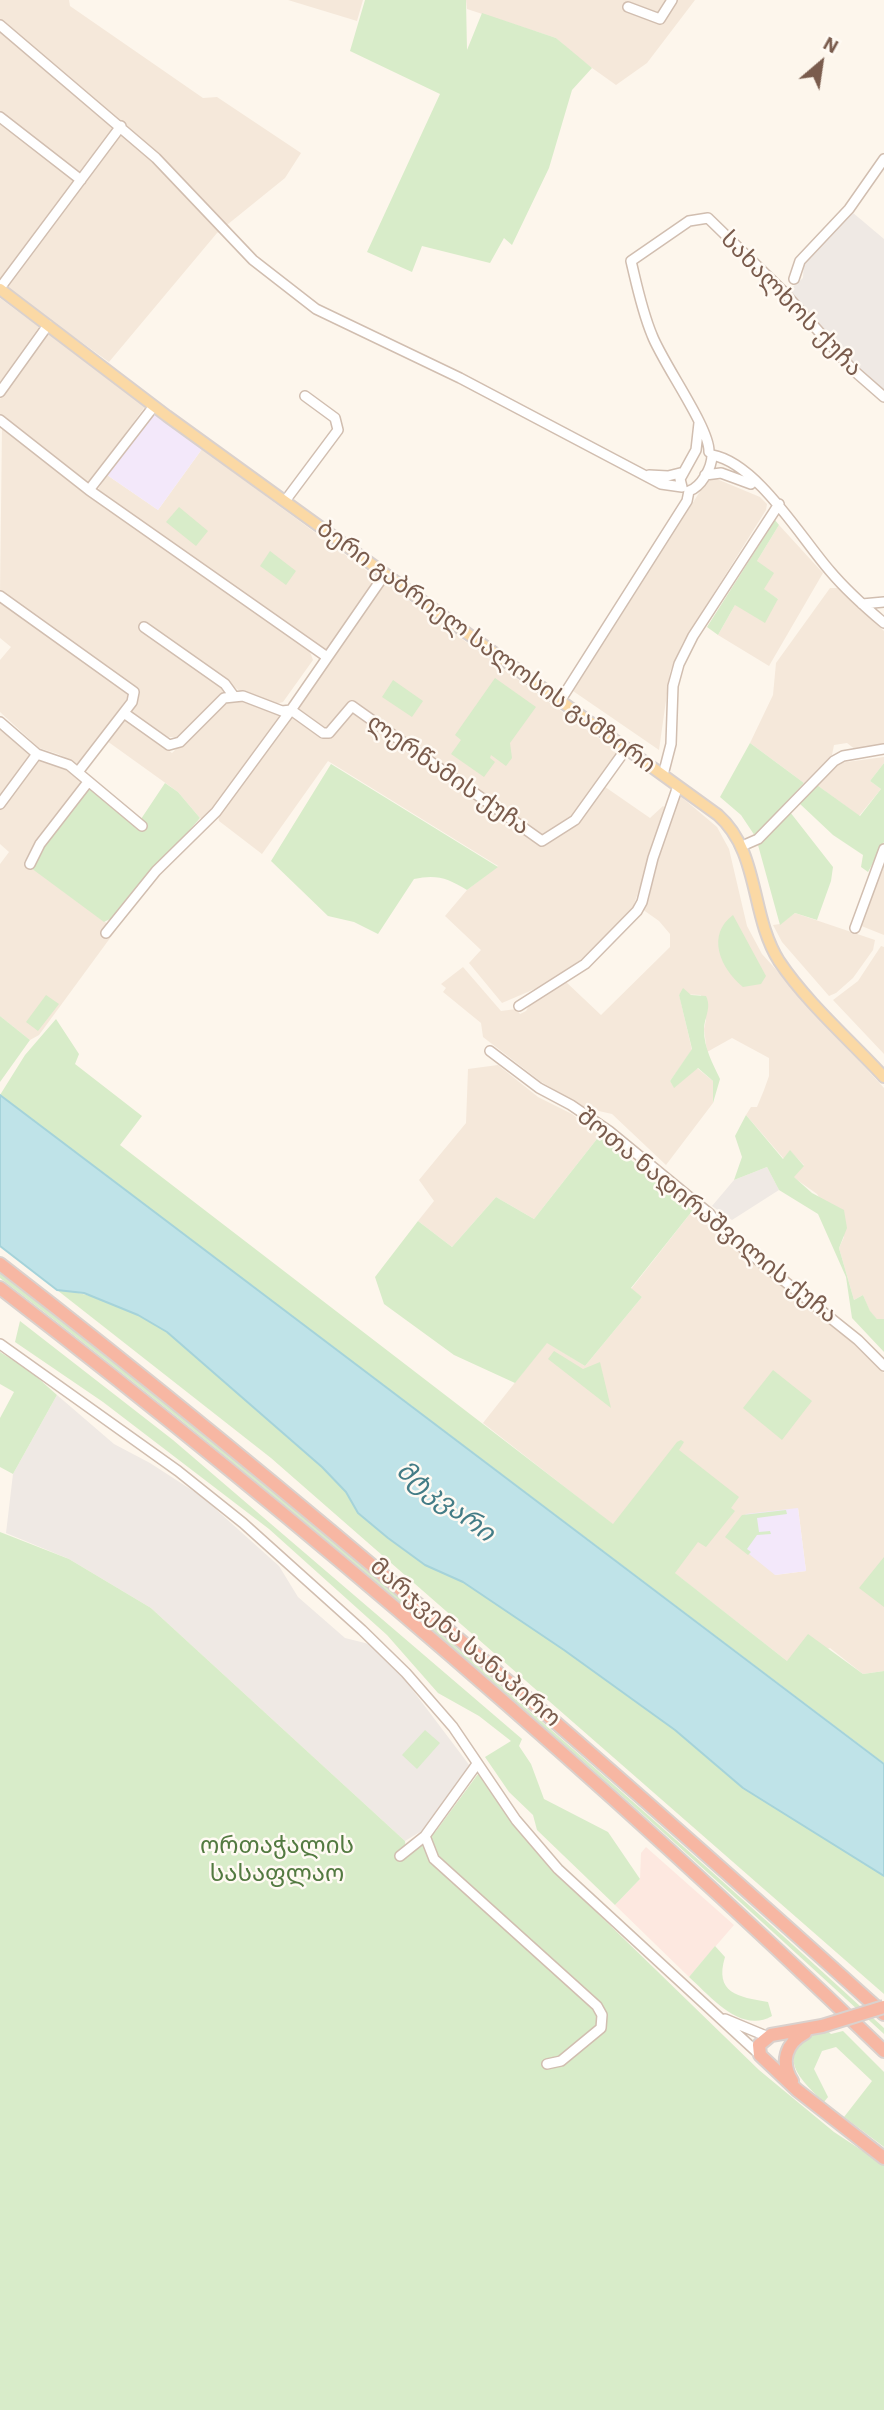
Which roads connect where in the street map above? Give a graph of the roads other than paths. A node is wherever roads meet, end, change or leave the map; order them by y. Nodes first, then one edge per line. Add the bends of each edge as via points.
1 (671, 0) edge
2 (628, 7) dead end
3 (0, 25) edge
4 (0, 117) edge
5 (121, 126) junction
6 (884, 159) edge
7 (81, 180) junction
8 (794, 279) dead end
9 (0, 288) edge
10 (48, 325) junction
11 (0, 392) edge
12 (305, 396) dead end
13 (884, 397) edge
14 (154, 406) junction
15 (0, 421) edge
16 (699, 421) junction
17 (696, 450) junction
18 (711, 454) junction
19 (684, 472) junction
20 (647, 475) junction
21 (705, 475) junction
22 (686, 489) junction
23 (89, 490) junction
24 (765, 491) junction
25 (285, 502) junction
26 (779, 504) junction
27 (385, 575) junction
28 (0, 596) edge
29 (884, 602) edge
30 (862, 604) junction
31 (884, 623) edge
32 (144, 627) dead end
33 (327, 657) junction
34 (233, 695) junction
35 (559, 701) junction
36 (291, 710) junction
37 (124, 713) junction
38 (0, 722) edge
39 (626, 749) junction
40 (884, 749) edge
41 (37, 754) junction
42 (78, 772) junction
43 (663, 775) junction
44 (88, 782) junction
45 (678, 786) junction
46 (0, 804) edge
47 (142, 826) dead end
48 (742, 846) junction
49 (884, 849) edge
50 (30, 864) dead end
51 (855, 928) dead end
52 (106, 933) dead end
53 (519, 1006) dead end
54 (490, 1051) dead end
55 (884, 1077) edge
56 (0, 1264) edge
57 (0, 1288) edge
58 (0, 1344) edge
59 (884, 1366) edge
60 (477, 1764) junction
61 (425, 1836) junction
62 (400, 1856) dead end
63 (884, 2007) edge
64 (708, 2009) junction
65 (884, 2014) edge
66 (822, 2026) junction
67 (771, 2036) junction
68 (884, 2051) edge
69 (787, 2054) junction
70 (763, 2059) junction
71 (547, 2064) dead end
72 (797, 2090) junction
73 (862, 2142) junction
74 (884, 2152) edge
75 (884, 2158) edge

1 - 2 street via 660,19
3 - 5 street
4 - 7 street
5 - 7 street
5 - 20 street via 253,260 316,309
6 - 8 street via 849,209 800,261
7 - 9 street
9 - 10 main road, ბერი გაბრიელ სალოსის გამზირი
10 - 11 street
10 - 14 main road, ბერი გაბრიელ სალოსის გამზირი
12 - 25 street via 335,418 338,429
13 - 16 street, სახალხოს ქუჩა via 708,218 699,218 631,261 652,336
14 - 23 street
14 - 25 main road, ბერი გაბრიელ სალოსის გამზირი
15 - 23 street
16 - 17 street
16 - 18 street, სახალხოს ქუჩა
17 - 18 street
17 - 19 street
18 - 21 street
18 - 24 street via 730,462
19 - 20 street
19 - 22 street via 680,479
20 - 22 street via 666,486
21 - 22 street via 696,488
21 - 24 street via 730,475
22 - 35 street via 687,501
23 - 33 street
24 - 26 street
25 - 27 main road, ბერი გაბრიელ სალოსის გამზირი
26 - 30 street via 829,570
26 - 43 street via 679,664
27 - 33 street
27 - 35 main road, ბერი გაბრიელ სალოსის გამზირი
28 - 37 street via 131,688 132,702
29 - 30 street
30 - 31 street
32 - 34 street via 225,684
33 - 36 street
34 - 36 street
34 - 37 street via 223,698 174,745
35 - 39 main road, ბერი გაბრიელ სალოსის გამზირი
36 - 39 street, ლერწამის ქუჩა via 329,733 352,706 542,841 575,820
36 - 52 street via 216,812 156,871
37 - 42 street
38 - 41 street
39 - 43 main road, ბერი გაბრიელ სალოსის გამზირი
40 - 48 street via 834,761 758,839
41 - 42 street via 57,758
41 - 46 street
42 - 44 street
43 - 45 main road, ბერი გაბრიელ სალოსის გამზირი
44 - 47 street
44 - 50 street
45 - 48 main road, ბერი გაბრიელ სალოსის გამზირი via 730,826
45 - 53 street via 637,911 585,964
48 - 55 main road, ბერი გაბრიელ სალოსის გამზირი via 765,933 780,962
49 - 51 street
54 - 59 street, შოთა ნადირაშვილის ქუჩა via 609,1131
56 - 65 highway, მარჯვენა სანაპირო via 405,1591
57 - 68 highway, მარჯვენა სანაპირო via 253,1488 750,1922
58 - 60 street via 178,1471 275,1551 406,1673 453,1727
60 - 61 street
60 - 64 street via 558,1869
61 - 62 street
61 - 71 street via 434,1860 602,2015 600,2028 561,2062
63 - 66 highway, bridge
64 - 67 street via 738,2026
64 - 70 street
66 - 67 highway
66 - 69 highway via 796,2038
67 - 69 highway via 785,2040
67 - 70 highway via 759,2045
69 - 70 highway via 775,2064
69 - 72 highway via 788,2075
70 - 72 highway
72 - 73 highway
73 - 74 highway
73 - 75 highway

